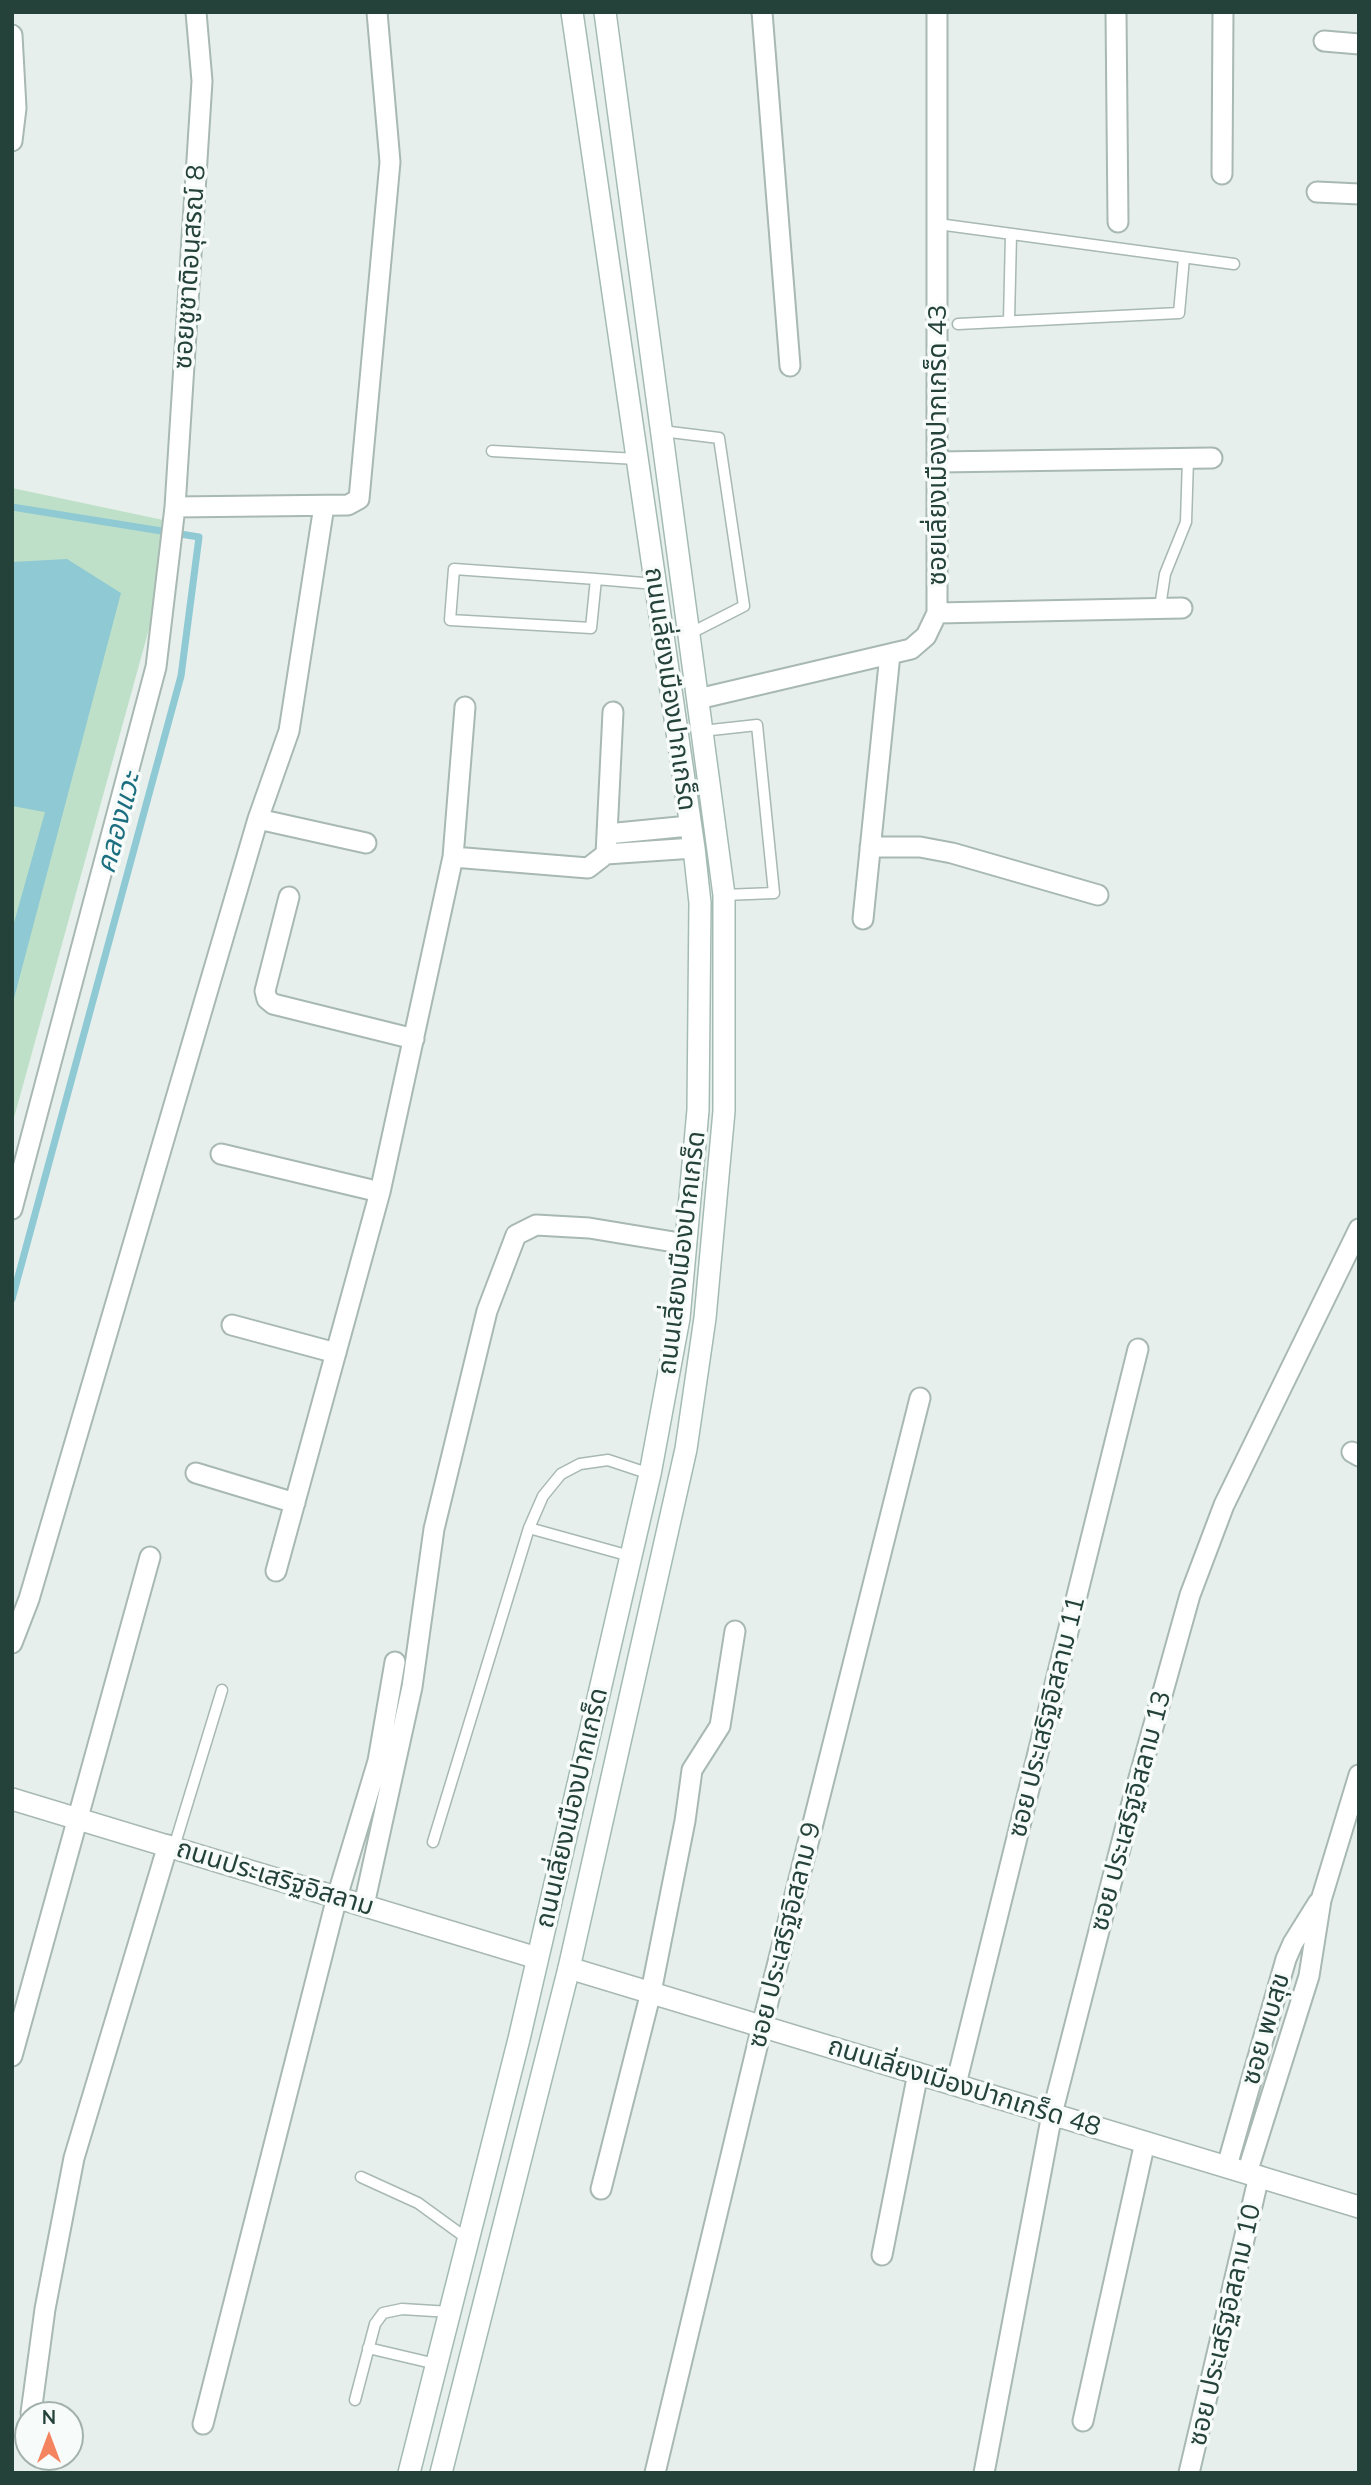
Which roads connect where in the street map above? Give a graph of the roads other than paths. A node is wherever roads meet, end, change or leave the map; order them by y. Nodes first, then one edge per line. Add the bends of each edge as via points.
1 (196, 12) edge
2 (377, 12) edge
3 (572, 12) edge
4 (605, 12) edge
5 (762, 12) edge
6 (937, 12) edge
7 (1116, 12) edge
8 (1223, 12) edge
9 (12, 35) edge
10 (1324, 41) dead end
11 (1359, 44) edge
12 (12, 141) edge
13 (1222, 174) dead end
14 (1317, 192) dead end
15 (1359, 194) edge
16 (1118, 222) dead end
17 (938, 224) junction
18 (1011, 234) junction
19 (1184, 258) junction
20 (1234, 264) dead end
21 (1009, 321) junction
22 (958, 324) dead end
23 (790, 366) dead end
24 (662, 431) junction
25 (492, 451) dead end
26 (1212, 458) dead end
27 (637, 459) junction
28 (1188, 459) junction
29 (938, 462) junction
30 (324, 506) junction
31 (174, 514) junction
32 (596, 579) junction
33 (654, 584) junction
34 (1160, 607) junction
35 (1182, 608) dead end
36 (937, 613) junction
37 (689, 634) junction
38 (890, 654) junction
39 (698, 699) junction
40 (465, 707) dead end
41 (613, 712) dead end
42 (702, 731) junction
43 (258, 819) junction
44 (689, 826) junction
45 (607, 834) junction
46 (366, 843) dead end
47 (870, 847) junction
48 (694, 848) junction
49 (606, 854) junction
50 (453, 857) junction
51 (724, 895) junction
52 (1098, 895) dead end
53 (289, 897) dead end
54 (863, 919) dead end
55 (414, 1039) junction
56 (221, 1154) dead end
57 (380, 1192) junction
58 (12, 1209) edge
59 (1359, 1229) edge
60 (686, 1244) junction
61 (232, 1325) dead end
62 (1138, 1349) dead end
63 (336, 1353) junction
64 (920, 1398) dead end
65 (196, 1473) dead end
66 (650, 1474) junction
67 (295, 1503) junction
68 (529, 1528) junction
69 (630, 1556) junction
70 (150, 1557) dead end
71 (276, 1570) dead end
72 (735, 1631) dead end
73 (12, 1643) edge
74 (395, 1662) dead end
75 (222, 1690) dead end
76 (1359, 1775) edge
77 (12, 1799) edge
78 (75, 1818) junction
79 (433, 1842) dead end
80 (171, 1846) junction
81 (337, 1897) junction
82 (1321, 1900) junction
83 (364, 1905) junction
84 (537, 1958) junction
85 (569, 1968) junction
86 (651, 1992) junction
87 (762, 2026) junction
88 (12, 2056) edge
89 (918, 2073) junction
90 (956, 2084) junction
91 (1052, 2114) junction
92 (1145, 2142) junction
93 (1245, 2172) junction
94 (361, 2178) dead end
95 (601, 2189) dead end
96 (1359, 2207) edge
97 (468, 2240) junction
98 (882, 2255) dead end
99 (450, 2312) junction
100 (368, 2348) junction
101 (436, 2364) junction
102 (355, 2400) dead end
103 (32, 2401) edge
104 (1083, 2421) dead end
105 (203, 2424) dead end
106 (409, 2473) edge
107 (441, 2473) edge
108 (655, 2473) edge
109 (984, 2473) edge
110 (1189, 2473) edge

1 - 31 street, ซอยชูชาติอนุสรณ์ 8 via 202,81
2 - 30 street via 390,162 361,491 359,499 348,506
3 - 27 main road, ถนนเลี่ยงเมืองปากเกร็ด
4 - 24 main road, ถนนเลี่ยงเมืองปากเกร็ด
5 - 23 street
6 - 17 street, ซอยเลี่ยงเมืองปากเกร็ด 43
7 - 16 street
8 - 13 street
9 - 12 street via 16,108
10 - 11 street
14 - 15 street
17 - 18 lane
17 - 29 street, ซอยเลี่ยงเมืองปากเกร็ด 43
18 - 19 lane
18 - 21 lane
19 - 20 lane
19 - 21 lane via 1179,313
21 - 22 lane
24 - 37 main road, ถนนเลี่ยงเมืองปากเกร็ด
24 - 37 lane via 719,438 744,606
25 - 27 lane
26 - 28 street
27 - 33 main road, ถนนเลี่ยงเมืองปากเกร็ด
28 - 29 street
28 - 34 lane via 1186,522 1165,575
29 - 36 street, ซอยเลี่ยงเมืองปากเกร็ด 43
30 - 31 street
30 - 43 street via 289,731
31 - 58 street, ซอยชูชาติอนุสรณ์ 8 via 156,667
32 - 32 lane via 454,569 450,620 591,628
32 - 33 lane
33 - 44 main road, ถนนเลี่ยงเมืองปากเกร็ด
34 - 35 street
34 - 36 street
36 - 38 street, ซอยเลี่ยงเมืองปากเกร็ด 43 via 922,642
37 - 39 main road, ถนนเลี่ยงเมืองปากเกร็ด
38 - 39 street, ซอยเลี่ยงเมืองปากเกร็ด 43
38 - 47 street
39 - 42 main road, ถนนเลี่ยงเมืองปากเกร็ด
40 - 50 street
41 - 45 street
42 - 51 main road, ถนนเลี่ยงเมืองปากเกร็ด
42 - 51 lane via 757,725 774,893
43 - 46 street
43 - 73 street via 29,1599
44 - 45 street
44 - 48 main road, ถนนเลี่ยงเมืองปากเกร็ด
45 - 49 street
47 - 52 street via 920,847 952,853
47 - 54 street
48 - 49 street
48 - 60 main road, ถนนเลี่ยงเมืองปากเกร็ด via 700,903 698,1110
49 - 50 street via 587,868
50 - 55 street
51 - 85 main road, ถนนเลี่ยงเมืองปากเกร็ด via 724,1111 705,1318 688,1436
53 - 55 street via 265,991 267,999
55 - 57 street
56 - 57 street
57 - 63 street
59 - 91 street, ซอย ประเสริฐอิสลาม 13 via 1224,1505 1190,1595
60 - 66 main road, ถนนเลี่ยงเมืองปากเกร็ด via 679,1318
60 - 83 street via 589,1228 536,1225 516,1235 487,1311 434,1529 412,1688
61 - 63 street
62 - 90 street, ซอย ประเสริฐอิสลาม 11
63 - 67 street
64 - 87 street, ซอย ประเสริฐอิสลาม 9
65 - 67 street
66 - 68 lane via 608,1460 580,1464 561,1474 542,1496
66 - 69 main road, ถนนเลี่ยงเมืองปากเกร็ด
67 - 71 street
68 - 69 lane
68 - 79 lane
69 - 84 main road, ถนนเลี่ยงเมืองปากเกร็ด
70 - 78 street
72 - 86 street via 720,1727 692,1770
74 - 81 street via 378,1761
75 - 80 lane
76 - 82 street, ซอย พบสุข
77 - 78 main road, ถนนประเสริฐอิสลาม
78 - 80 main road, ถนนประเสริฐอิสลาม
78 - 88 street
80 - 81 main road, ถนนประเสริฐอิสลาม
80 - 103 street via 74,2158
81 - 83 main road, ถนนประเสริฐอิสลาม
81 - 105 street
82 - 93 street, ซอย พบสุข via 1309,1976
82 - 93 street, ซอย พบสุข via 1286,1959
83 - 84 main road, ถนนประเสริฐอิสลาม
84 - 85 main road, ถนนประเสริฐอิสลาม
84 - 97 main road, ถนนเลี่ยงเมืองปากเกร็ด
85 - 86 main road, ถนนเลี่ยงเมืองปากเกร็ด 48
85 - 107 main road, ถนนเลี่ยงเมืองปากเกร็ด
86 - 87 main road, ถนนเลี่ยงเมืองปากเกร็ด 48
86 - 95 street
87 - 89 main road, ถนนเลี่ยงเมืองปากเกร็ด 48
87 - 108 street, ซอย ประเสริฐอิสลาม 9
89 - 90 main road, ถนนเลี่ยงเมืองปากเกร็ด 48
89 - 98 street
90 - 91 main road, ถนนเลี่ยงเมืองปากเกร็ด 48
91 - 92 main road, ถนนเลี่ยงเมืองปากเกร็ด 48
91 - 109 street, ซอย ประเสริฐอิสลาม 13
92 - 93 main road, ถนนเลี่ยงเมืองปากเกร็ด 48
92 - 104 street
93 - 96 main road, ถนนเลี่ยงเมืองปากเกร็ด 48
93 - 110 street, ซอย ประเสริฐอิสลาม 10
94 - 97 lane via 418,2203
97 - 99 main road, ถนนเลี่ยงเมืองปากเกร็ด
99 - 100 lane via 401,2309 383,2313
99 - 101 main road, ถนนเลี่ยงเมืองปากเกร็ด
100 - 101 lane
100 - 102 lane
101 - 106 main road, ถนนเลี่ยงเมืองปากเกร็ด

